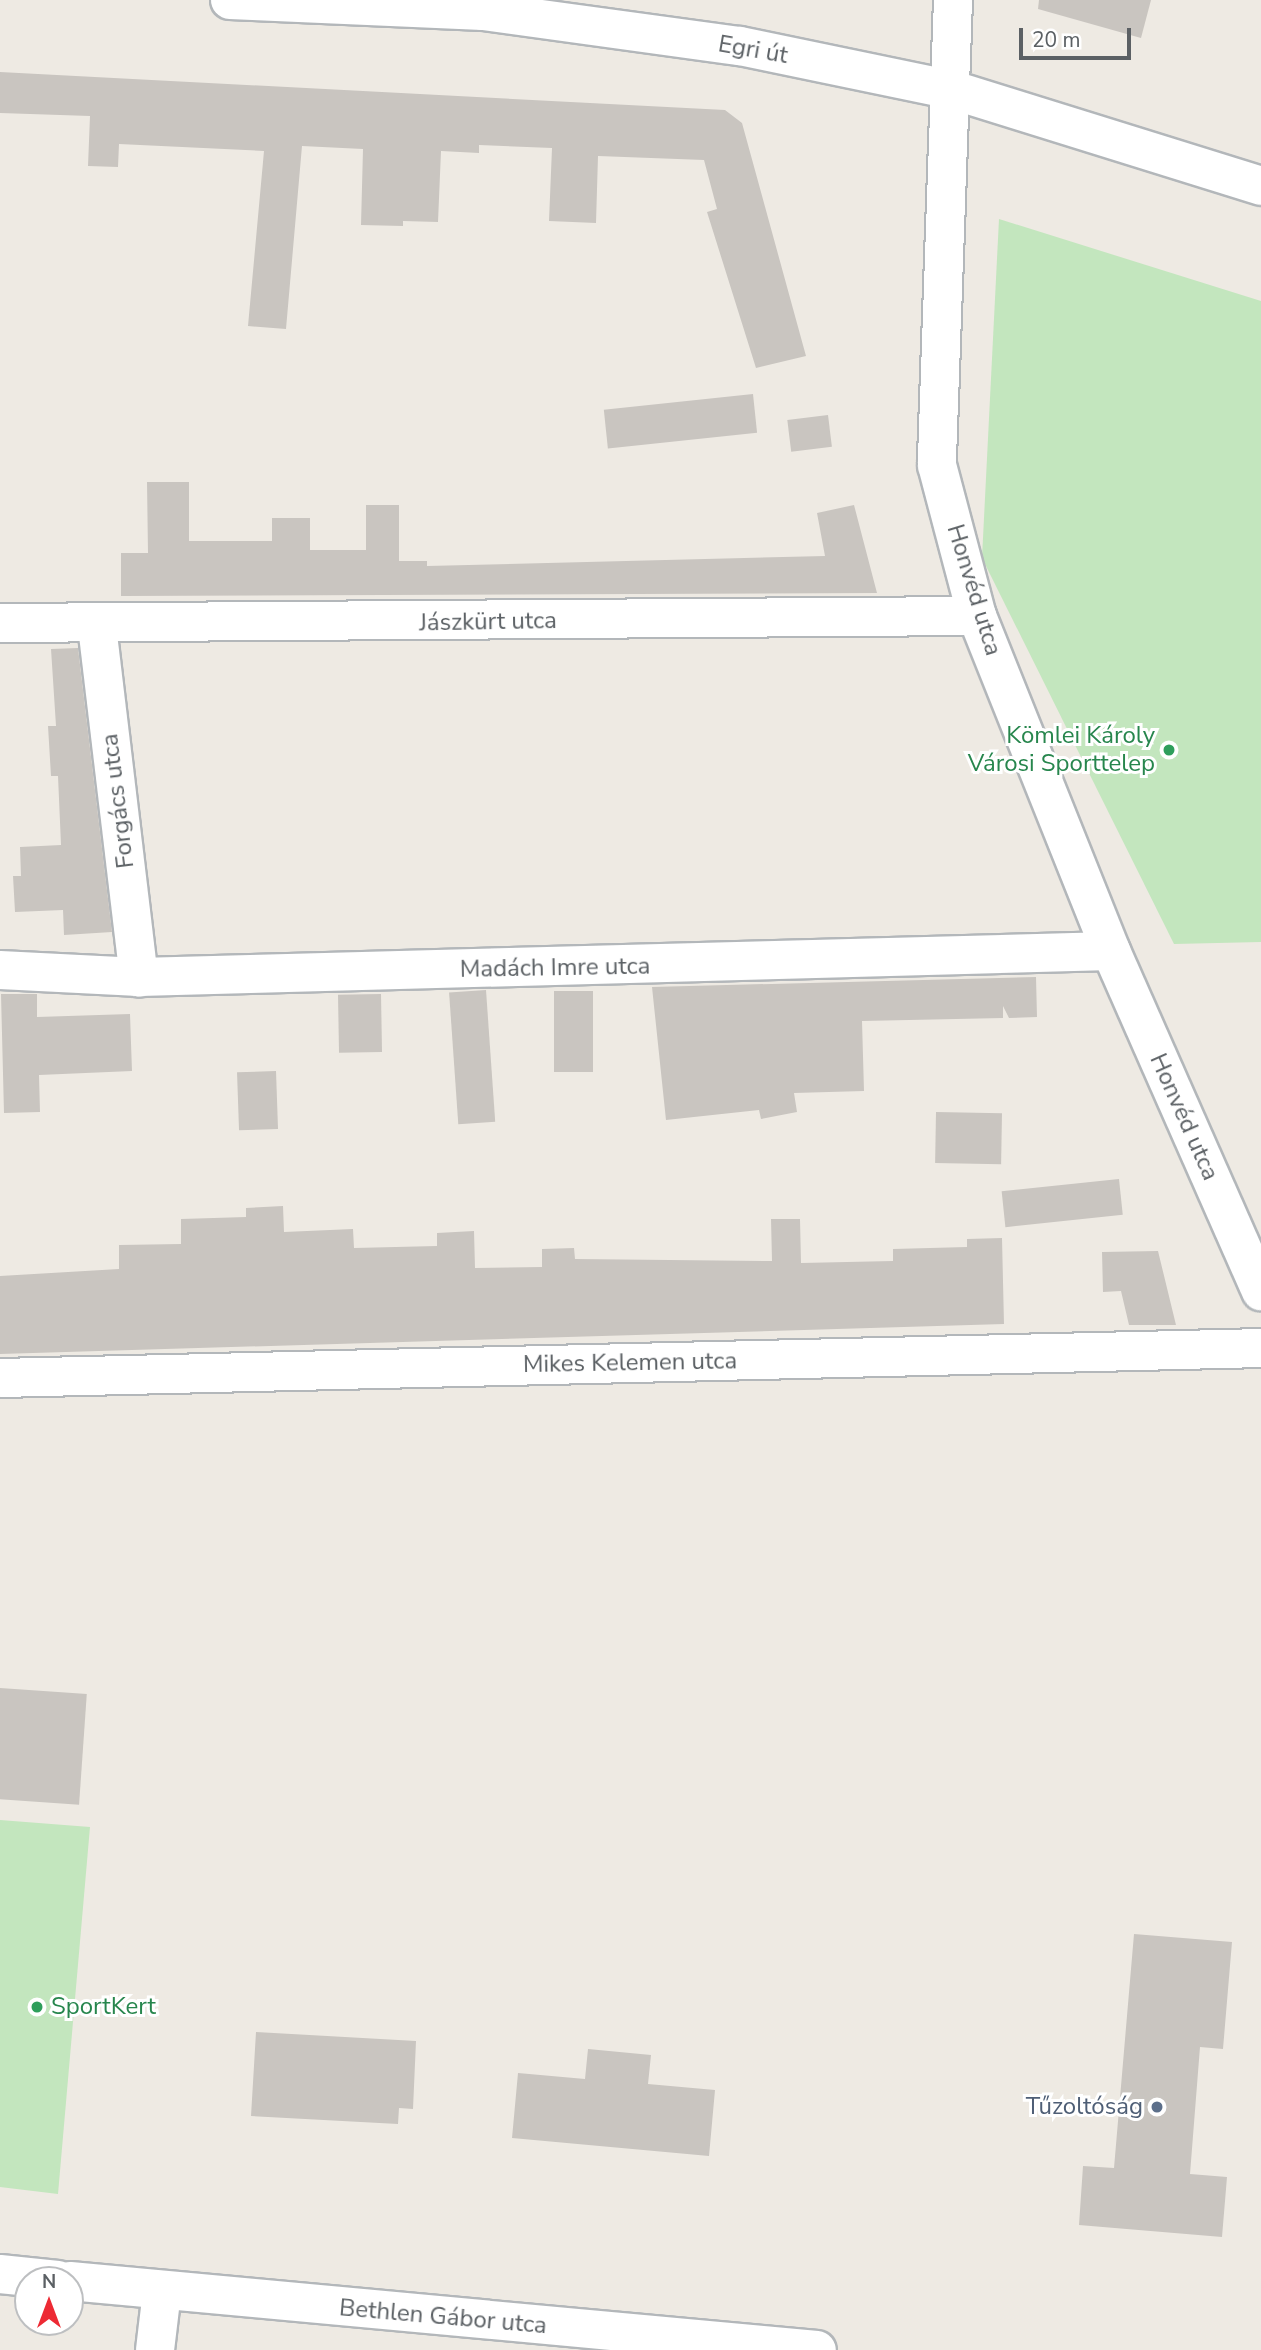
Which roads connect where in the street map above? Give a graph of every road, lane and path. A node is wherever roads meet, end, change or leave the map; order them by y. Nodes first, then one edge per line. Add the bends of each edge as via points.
1 (230, 0) edge
2 (953, 0) edge
3 (483, 5) edge
4 (953, 90) junction
5 (1261, 186) edge
6 (977, 616) junction
7 (0, 622) edge
8 (97, 626) junction
9 (1111, 951) junction
10 (0, 970) edge
11 (139, 977) junction
12 (1261, 1291) edge
13 (1261, 1348) edge
14 (0, 1378) edge
15 (84, 2283) edge
16 (162, 2291) junction
17 (155, 2350) edge
18 (817, 2350) edge

1 - 3 street, Egri út
2 - 4 street, Honvéd utca
3 - 4 street, Egri út via 740,46
4 - 5 street, Egri út
4 - 6 street, Honvéd utca via 937,465
6 - 8 street, Jászkürt utca
6 - 9 street, Honvéd utca
7 - 8 street, Jászkürt utca
8 - 11 street, Forgács utca
9 - 11 street, Madách Imre utca
9 - 12 street, Honvéd utca
10 - 11 street, Madách Imre utca
13 - 14 street, Mikes Kelemen utca
15 - 16 street, Bethlen Gábor utca
16 - 17 street
16 - 18 street, Bethlen Gábor utca

